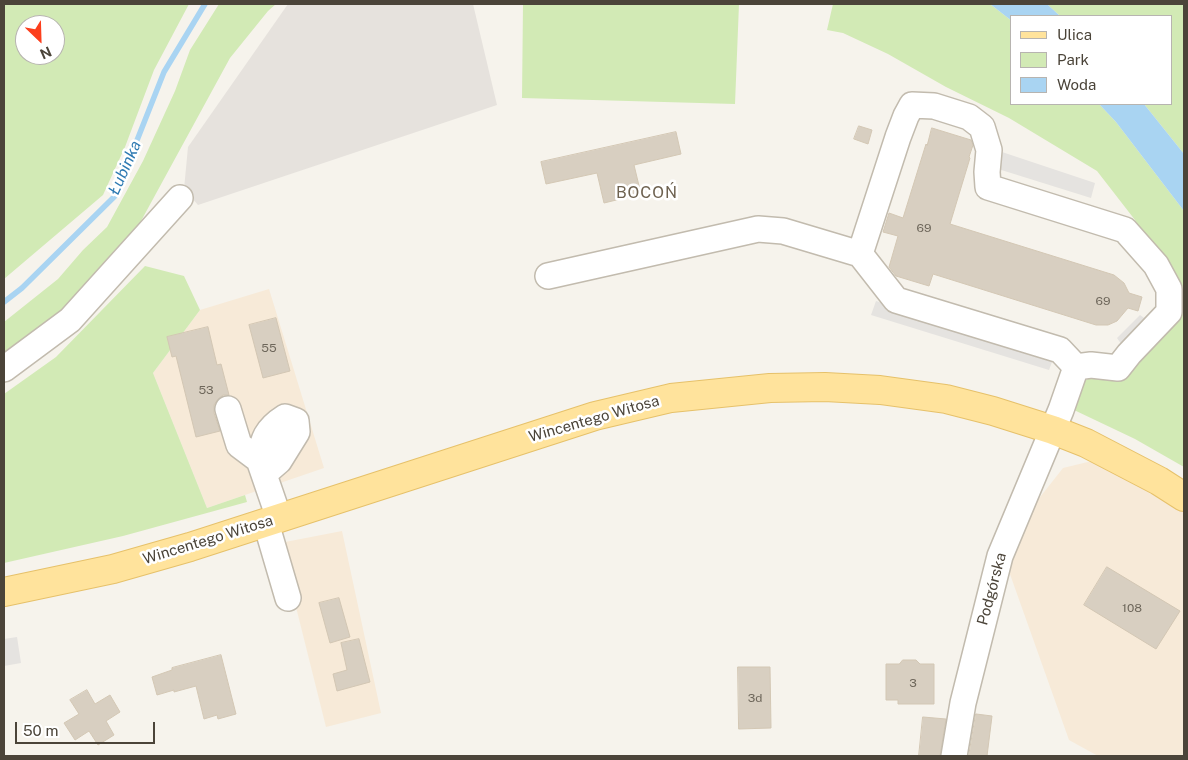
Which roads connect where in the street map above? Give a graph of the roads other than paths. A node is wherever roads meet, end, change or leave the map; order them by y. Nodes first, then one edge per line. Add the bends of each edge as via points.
1 (180, 198) dead end
2 (860, 254) junction
3 (548, 276) dead end
4 (1076, 367) junction
5 (4, 369) edge
6 (228, 409) dead end
7 (1053, 430) junction
8 (1184, 497) edge
9 (272, 521) junction
10 (4, 592) edge
11 (288, 598) dead end
12 (954, 756) edge

1 - 5 street via 70,320
2 - 3 street via 782,231 758,229
2 - 4 street via 896,300 1060,350
2 - 4 street via 912,105 934,106 969,117 982,127 989,150 988,187 1125,230 1156,265 1169,289 1169,312 1118,368
4 - 7 street, Podgórska
6 - 9 street via 239,445 262,467
7 - 8 main road, Wincentego Witosa via 1086,443
7 - 9 main road, Wincentego Witosa via 946,399 880,390 770,388 671,398 594,416
7 - 12 street, Podgórska via 1000,556 963,703
9 - 10 main road, Wincentego Witosa via 113,569
9 - 11 street

